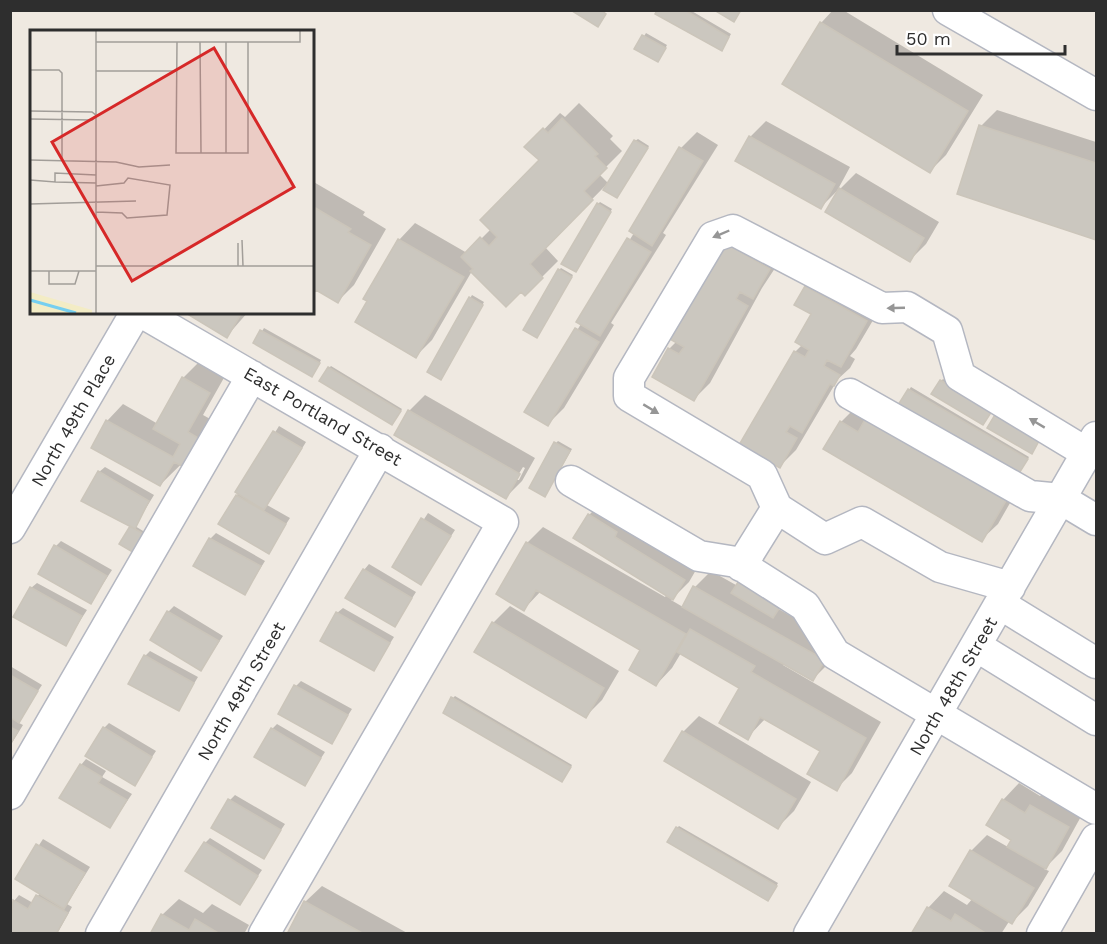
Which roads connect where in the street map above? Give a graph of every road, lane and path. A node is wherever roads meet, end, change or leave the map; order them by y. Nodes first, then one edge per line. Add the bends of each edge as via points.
1 (948, 10) edge
2 (1096, 95) edge
3 (137, 314) edge
4 (142, 314) edge
5 (252, 376) junction
6 (850, 394) dead end
7 (1092, 445) edge
8 (380, 449) junction
9 (571, 481) dead end
10 (1061, 499) junction
11 (777, 508) junction
12 (1096, 520) edge
13 (10, 528) edge
14 (741, 566) junction
15 (1005, 595) junction
16 (976, 646) junction
17 (1096, 663) edge
18 (937, 713) junction
19 (1096, 720) edge
20 (10, 794) edge
21 (1096, 809) edge
22 (1096, 838) edge
23 (101, 933) edge
24 (264, 933) edge
25 (809, 933) edge
26 (1042, 933) edge

1 - 2 street
3 - 13 street, North 49th Place
4 - 5 street, East Portland Street
5 - 8 street, East Portland Street
5 - 20 street
6 - 10 street via 1030,496
7 - 10 street, North 48th Street
7 -> 11 street via 960,376 947,331 907,307 882,308 733,230 713,237 706,248 629,378 629,396 762,475
8 - 23 street, North 49th Street
8 - 24 street, East Portland Street via 504,522
9 - 14 street via 699,556
10 - 12 street
10 - 15 street, North 48th Street
11 - 14 street
11 - 15 street via 825,539 862,522 940,567
14 - 18 street via 805,606 835,654
15 - 16 street, North 48th Street
15 - 17 street
16 - 18 street, North 48th Street
16 - 19 street
18 - 21 street
18 - 25 street, North 48th Street
22 - 26 street

